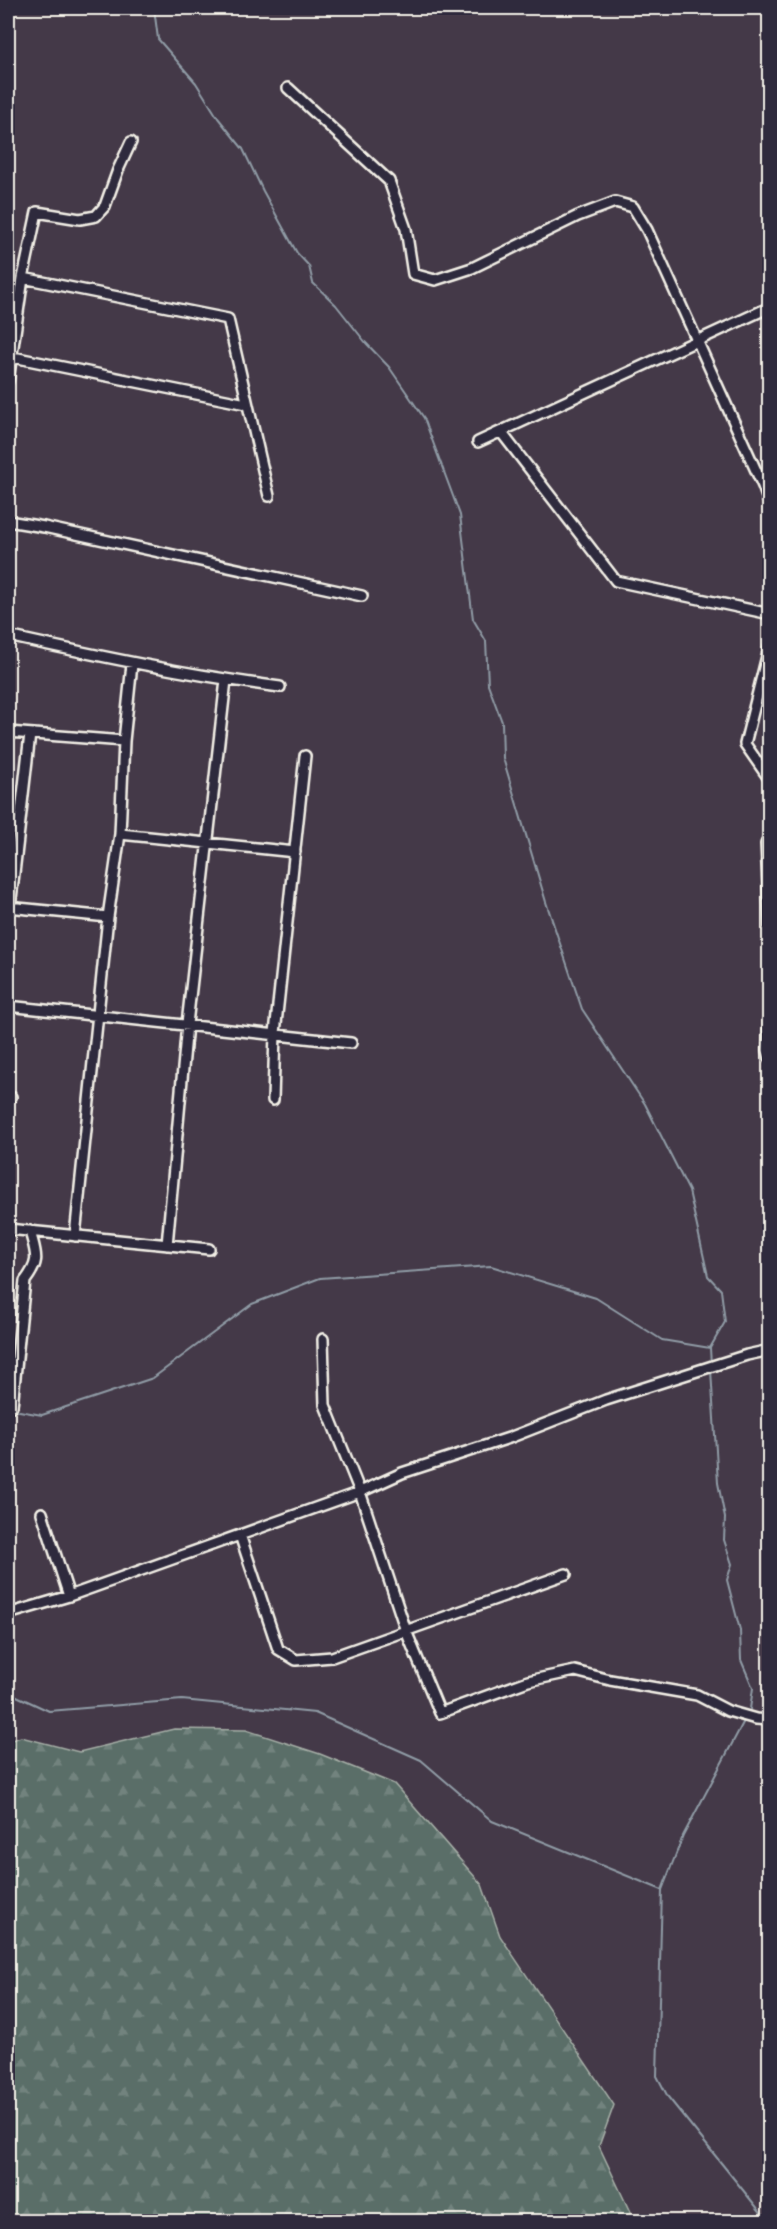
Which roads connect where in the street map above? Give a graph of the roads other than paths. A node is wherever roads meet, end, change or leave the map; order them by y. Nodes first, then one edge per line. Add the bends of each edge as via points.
1 (288, 88) dead end
2 (131, 142) dead end
3 (23, 278) junction
4 (770, 307) edge
5 (697, 340) junction
6 (10, 357) edge
7 (8, 381) edge
8 (246, 404) junction
9 (501, 432) junction
10 (478, 442) dead end
11 (268, 496) dead end
12 (770, 506) edge
13 (8, 521) edge
14 (362, 596) dead end
15 (770, 614) edge
16 (8, 636) edge
17 (770, 644) edge
18 (132, 663) junction
19 (226, 680) junction
20 (280, 687) dead end
21 (8, 732) edge
22 (30, 734) junction
23 (124, 741) junction
24 (305, 756) dead end
25 (770, 780) edge
26 (120, 834) junction
27 (770, 835) edge
28 (207, 843) junction
29 (295, 852) junction
30 (9, 907) edge
31 (108, 917) junction
32 (770, 927) edge
33 (770, 1001) edge
34 (8, 1006) edge
35 (98, 1015) junction
36 (187, 1024) junction
37 (275, 1034) junction
38 (351, 1043) dead end
39 (770, 1059) edge
40 (273, 1100) dead end
41 (8, 1229) edge
42 (30, 1232) junction
43 (75, 1236) junction
44 (166, 1245) junction
45 (209, 1249) dead end
46 (323, 1340) dead end
47 (770, 1350) edge
48 (12, 1406) dead end
49 (360, 1492) junction
50 (42, 1513) dead end
51 (240, 1535) junction
52 (566, 1574) dead end
53 (69, 1596) junction
54 (8, 1614) edge
55 (406, 1631) junction
56 (770, 1720) edge

1 - 5 street via 389,181 406,229 413,274 435,280 472,268 615,202 633,207 647,230
2 - 3 street via 105,206 96,216 80,219 37,212
3 - 6 street
3 - 8 street via 228,319
4 - 5 street
5 - 9 street
5 - 12 street
6 - 7 street
6 - 8 street
8 - 11 street
9 - 10 street
9 - 15 street via 616,581
13 - 14 street
16 - 18 street
17 - 25 street via 745,744
18 - 19 street
18 - 23 street
19 - 20 street
19 - 28 street
21 - 22 street
22 - 23 street
22 - 30 street
23 - 26 street
24 - 29 street
26 - 28 street
26 - 31 street
27 - 32 street via 766,844
28 - 29 street
28 - 36 street
29 - 37 street
30 - 31 street
31 - 35 street
33 - 39 street
34 - 35 street
35 - 36 street
35 - 43 street
36 - 37 street
36 - 44 street
37 - 38 street
37 - 40 street
41 - 42 street
42 - 43 street
42 - 48 street via 36,1257 25,1281
43 - 44 street
44 - 45 street
46 - 49 street via 325,1405
47 - 49 street via 606,1400 509,1438 402,1473
49 - 51 street
49 - 55 street
50 - 53 street
51 - 53 street
51 - 55 street via 278,1649 296,1660 332,1657
52 - 55 street
53 - 54 street
55 - 56 street via 440,1713 528,1681 575,1671 698,1695 728,1711

